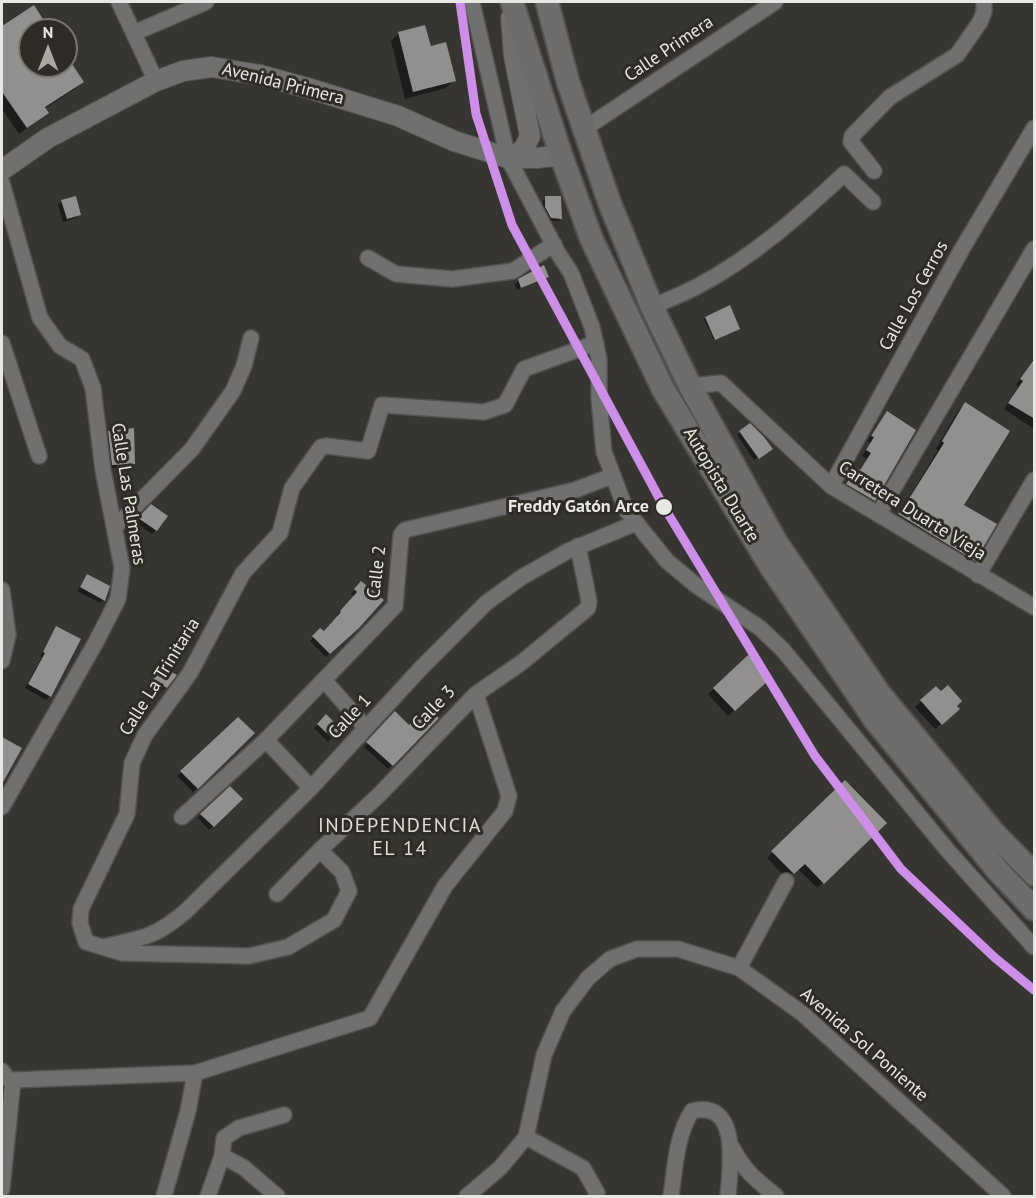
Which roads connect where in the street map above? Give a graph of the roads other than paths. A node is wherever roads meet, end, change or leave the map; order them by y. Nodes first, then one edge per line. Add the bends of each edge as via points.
1 (119, 2) edge
2 (206, 2) edge
3 (472, 2) edge
4 (511, 2) edge
5 (547, 2) edge
6 (984, 2) edge
7 (769, 4) edge
8 (134, 33) junction
9 (156, 81) junction
10 (1035, 128) edge
11 (584, 129) junction
12 (561, 154) junction
13 (861, 155) junction
14 (508, 158) junction
15 (2, 170) edge
16 (874, 171) dead end
17 (844, 174) junction
18 (2, 183) edge
19 (873, 202) dead end
20 (554, 244) junction
21 (1035, 249) edge
22 (368, 258) dead end
23 (652, 307) junction
24 (251, 338) dead end
25 (2, 343) edge
26 (596, 343) junction
27 (690, 386) junction
28 (39, 456) dead end
29 (612, 476) junction
30 (1035, 480) edge
31 (831, 486) junction
32 (879, 513) junction
33 (636, 523) junction
34 (115, 527) junction
35 (578, 546) junction
36 (978, 575) junction
37 (2, 590) edge
38 (1035, 608) edge
39 (2, 662) edge
40 (324, 680) junction
41 (476, 694) junction
42 (366, 728) junction
43 (266, 740) junction
44 (311, 788) junction
45 (2, 807) edge
46 (182, 817) dead end
47 (320, 850) junction
48 (1035, 874) edge
49 (786, 881) dead end
50 (277, 894) dead end
51 (1035, 909) edge
52 (103, 947) junction
53 (1035, 947) edge
54 (739, 968) junction
55 (195, 1074) junction
56 (7, 1076) edge
57 (284, 1115) dead end
58 (525, 1137) junction
59 (732, 1147) junction
60 (222, 1156) junction
61 (2, 1189) edge
62 (164, 1197) edge
63 (208, 1197) edge
64 (277, 1197) edge
65 (467, 1197) edge
66 (596, 1197) edge
67 (671, 1197) edge
68 (728, 1197) edge
69 (776, 1197) edge
70 (1003, 1197) edge

1 - 8 street
2 - 8 street
3 - 14 street
4 - 12 highway, Autopista Duarte
4 - 14 main road via 514,56 530,136 523,150
5 - 11 highway, Autopista Duarte
6 - 13 street via 980,22 957,55 891,97 852,135
7 - 11 street, Calle Primera
8 - 9 street
9 - 14 main road, Avenida Primera via 183,71 212,67 260,75 398,116 454,141
9 - 15 main road, Avenida Primera via 48,138
10 - 31 street, Calle Los Cerros via 962,249
11 - 23 highway, Autopista Duarte
12 - 14 main road, Avenida Primera
12 - 51 highway, Autopista Duarte via 591,237 663,389 771,567 875,720 999,872
13 - 16 street
13 - 17 street
14 - 20 street
17 - 19 street
17 - 23 street via 777,234 737,262
18 - 34 street, Calle Las Palmeras via 40,318 60,346 82,359 93,388
20 - 22 street via 513,271 452,279 396,274
20 - 26 street via 571,273
21 - 32 street
23 - 27 highway, Autopista Duarte
24 - 34 street via 233,391 192,449
25 - 28 street
26 - 29 street via 603,445
26 - 52 street, Calle La Trinitaria via 524,369 505,405 484,412 382,405 368,451 327,446 316,452 292,488 280,533 243,573 190,673 145,735 132,763 127,814 81,909 80,923 86,942
27 - 31 street, Carretera Duarte Vieja via 721,383
27 - 48 highway, Autopista Duarte via 776,542 879,693 994,833
29 - 33 street
29 - 40 street, Calle 2 via 574,490 405,530 401,536 395,606
30 - 36 street
31 - 32 street, Carretera Duarte Vieja
32 - 36 street, Carretera Duarte Vieja
33 - 35 street, Calle 1
33 - 53 street via 667,561 760,628 783,650 949,852
34 - 45 street, Calle Las Palmeras via 122,568 118,599
35 - 41 street, Calle 3 via 588,608
35 - 42 street, Calle 1 via 522,577 486,603
36 - 38 street, Carretera Duarte Vieja
37 - 39 street via 8,634
40 - 42 street
40 - 43 street, Calle 2
41 - 47 street, Calle 3
41 - 55 street via 509,796 505,811 445,886 370,1018
42 - 44 street, Calle 1
43 - 44 street
43 - 46 street, Calle 2
44 - 52 street, Calle 1 via 169,926 147,938
47 - 50 street, Calle 3
47 - 52 street, Calle La Trinitaria via 342,872 349,891 334,920 288,946 249,956 122,953
49 - 54 street
54 - 58 street, Avenida Sol Poniente via 678,949 637,949 610,959 588,978 563,1011 544,1055
54 - 70 street, Avenida Sol Poniente via 803,1014
55 - 56 street
55 - 62 street
56 - 61 street
57 - 60 street via 238,1128 224,1138
58 - 65 street, Avenida Sol Poniente via 500,1168
58 - 66 street via 583,1168
59 - 67 street via 727,1126 717,1115 703,1109 692,1112 679,1140
59 - 68 street
59 - 69 street via 751,1177
60 - 63 street
60 - 64 street via 243,1167

